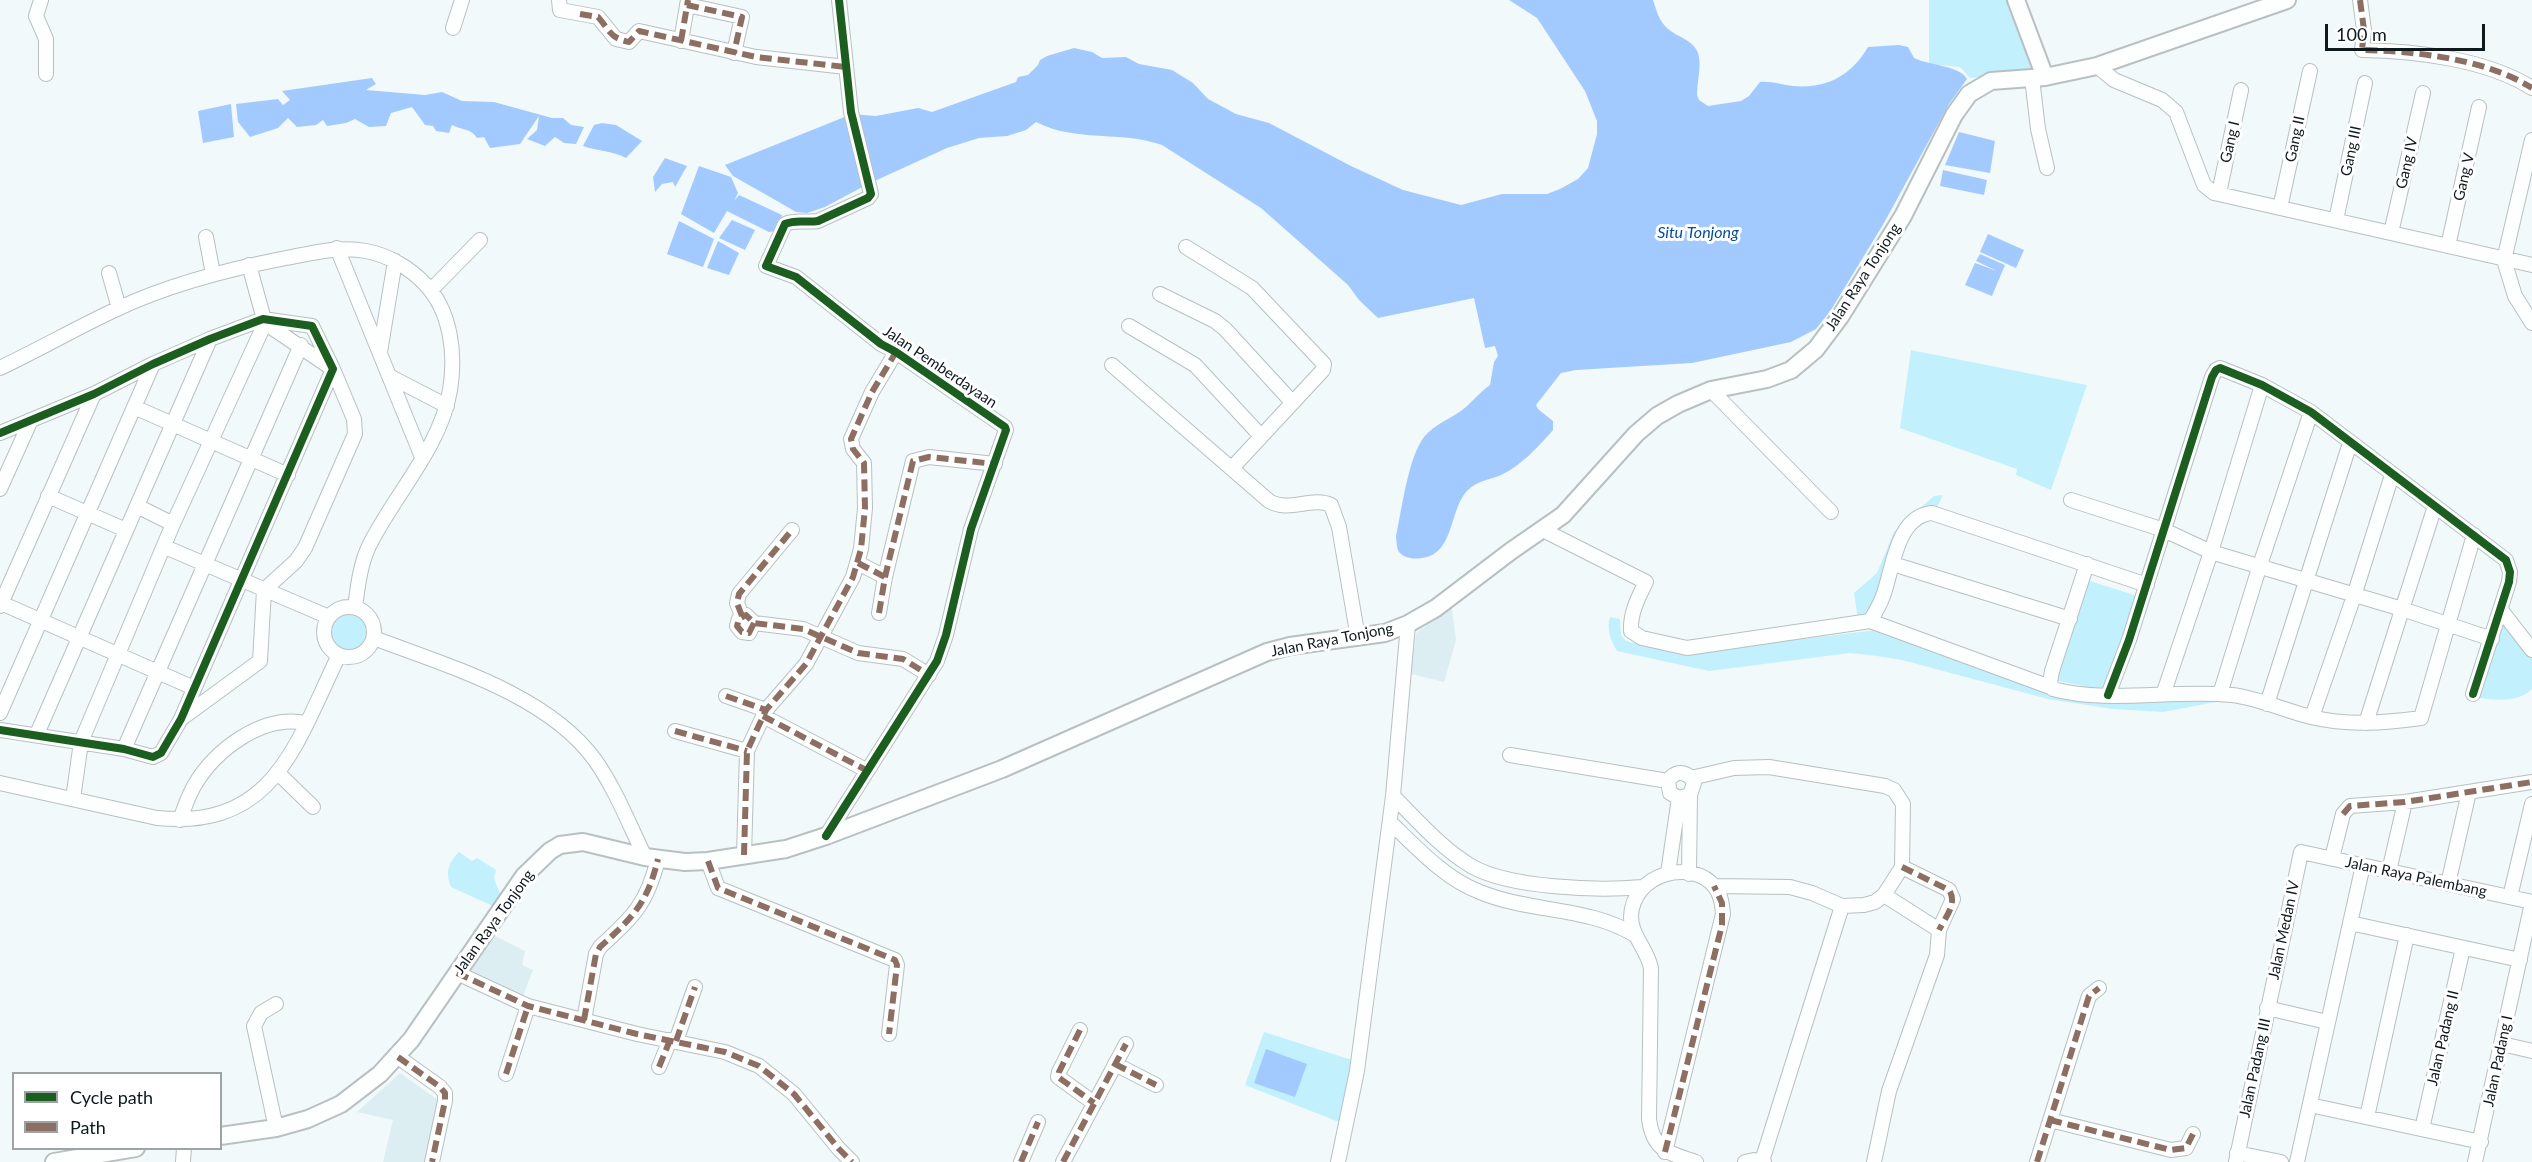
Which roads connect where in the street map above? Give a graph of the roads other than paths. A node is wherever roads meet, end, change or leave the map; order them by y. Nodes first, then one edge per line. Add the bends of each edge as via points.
1 (40, 0) edge
2 (462, 0) edge
3 (559, 0) edge
4 (839, 0) edge
5 (2016, 0) edge
6 (2287, 0) edge
7 (2360, 0) edge
8 (688, 3) edge
9 (453, 27) dead end
10 (681, 40) junction
11 (734, 53) junction
12 (2097, 66) junction
13 (846, 68) junction
14 (2310, 71) dead end
15 (46, 74) dead end
16 (2039, 77) junction
17 (2365, 82) dead end
18 (2532, 88) edge
19 (2241, 90) dead end
20 (2423, 93) dead end
21 (2479, 107) dead end
22 (2532, 140) edge
23 (2047, 168) dead end
24 (2219, 193) junction
25 (2280, 208) junction
26 (2336, 220) junction
27 (2391, 233) junction
28 (206, 237) dead end
29 (480, 240) dead end
30 (2448, 246) junction
31 (1186, 247) dead end
32 (337, 249) junction
33 (2504, 260) junction
34 (395, 261) junction
35 (2532, 265) edge
36 (249, 266) junction
37 (109, 273) dead end
38 (213, 274) junction
39 (431, 290) junction
40 (1160, 294) dead end
41 (118, 308) junction
42 (264, 321) junction
43 (2532, 323) edge
44 (1129, 326) dead end
45 (210, 339) junction
46 (301, 345) junction
47 (896, 352) junction
48 (379, 354) junction
49 (153, 364) junction
50 (1112, 365) dead end
51 (0, 368) edge
52 (333, 369) junction
53 (389, 376) junction
54 (2262, 385) junction
55 (1710, 390) junction
56 (94, 394) junction
57 (1292, 402) junction
58 (134, 406) junction
59 (447, 406) junction
60 (2311, 412) junction
61 (31, 420) junction
62 (173, 424) junction
63 (0, 433) edge
64 (1260, 435) junction
65 (211, 440) junction
66 (2350, 443) junction
67 (422, 457) junction
68 (251, 458) junction
69 (995, 464) junction
70 (1232, 468) junction
71 (288, 475) junction
72 (2392, 475) junction
73 (0, 489) edge
74 (48, 496) junction
75 (2071, 500) dead end
76 (136, 506) junction
77 (2434, 506) junction
78 (1831, 512) dead end
79 (87, 514) junction
80 (173, 524) junction
81 (792, 530) dead end
82 (1543, 530) junction
83 (2164, 530) junction
84 (126, 531) junction
85 (2474, 535) junction
86 (165, 547) junction
87 (2211, 552) junction
88 (858, 563) junction
89 (1893, 564) junction
90 (2087, 564) junction
91 (205, 565) junction
92 (2260, 565) junction
93 (885, 577) junction
94 (241, 581) junction
95 (2306, 581) junction
96 (2147, 585) junction
97 (264, 590) junction
98 (2354, 596) junction
99 (1, 605) edge
100 (355, 607) junction
101 (2402, 609) junction
102 (2501, 610) junction
103 (879, 613) dead end
104 (329, 617) junction
105 (2070, 619) junction
106 (40, 620) junction
107 (1870, 621) junction
108 (1408, 624) junction
109 (2448, 625) junction
110 (79, 637) junction
111 (823, 637) junction
112 (374, 638) junction
113 (1358, 638) junction
114 (2492, 639) junction
115 (2532, 650) edge
116 (118, 655) junction
117 (339, 655) junction
118 (158, 672) junction
119 (929, 675) junction
120 (2050, 687) junction
121 (194, 688) junction
122 (2164, 692) junction
123 (2220, 694) junction
124 (2473, 694) dead end
125 (2108, 695) junction
126 (726, 696) dead end
127 (2267, 704) junction
128 (0, 713) edge
129 (765, 713) junction
130 (2312, 717) junction
131 (181, 719) junction
132 (306, 723) junction
133 (2366, 723) junction
134 (0, 730) edge
135 (675, 731) dead end
136 (37, 734) junction
137 (81, 742) junction
138 (124, 749) junction
139 (747, 751) junction
140 (1510, 755) dead end
141 (866, 770) junction
142 (278, 772) junction
143 (1691, 778) junction
144 (1668, 782) junction
145 (2532, 782) edge
146 (0, 783) edge
147 (2469, 792) junction
148 (1393, 796) junction
149 (1684, 796) junction
150 (74, 799) junction
151 (2405, 802) junction
152 (2532, 804) edge
153 (313, 807) dead end
154 (180, 820) junction
155 (1390, 822) junction
156 (826, 836) junction
157 (2301, 852) joint
158 (744, 855) junction
159 (651, 858) junction
160 (2332, 858) junction
161 (708, 861) junction
162 (2363, 865) junction
163 (1902, 867) junction
164 (2389, 871) junction
165 (1668, 873) junction
166 (1689, 874) junction
167 (2448, 884) junction
168 (1714, 886) junction
169 (1642, 887) junction
170 (1884, 895) junction
171 (2510, 897) junction
172 (2532, 903) edge
173 (1842, 906) junction
174 (2350, 923) junction
175 (1939, 930) junction
176 (1635, 934) junction
177 (2408, 935) junction
178 (2463, 948) junction
179 (2520, 960) junction
180 (457, 973) junction
181 (695, 987) dead end
182 (2099, 988) dead end
183 (276, 1004) dead end
184 (528, 1006) junction
185 (2267, 1008) junction
186 (584, 1020) junction
187 (2327, 1022) junction
188 (1080, 1030) dead end
189 (889, 1034) dead end
190 (673, 1041) junction
191 (1126, 1044) dead end
192 (2502, 1044) junction
193 (2532, 1051) edge
194 (398, 1057) junction
195 (1115, 1064) junction
196 (659, 1067) dead end
197 (506, 1074) dead end
198 (1156, 1085) dead end
199 (1094, 1103) junction
200 (2310, 1105) junction
201 (2367, 1117) junction
202 (2050, 1120) junction
203 (1038, 1122) dead end
204 (276, 1128) junction
205 (2422, 1129) junction
206 (2193, 1134) dead end
207 (222, 1136) edge
208 (2481, 1142) junction
209 (130, 1150) edge
210 (1665, 1152) junction
211 (2236, 1158) edge
212 (54, 1162) edge
213 (432, 1162) edge
214 (852, 1162) edge
215 (1021, 1162) edge
216 (1063, 1162) edge
217 (1338, 1162) edge
218 (1696, 1162) edge
219 (1745, 1162) edge
220 (1763, 1162) edge
221 (1874, 1162) edge
222 (2037, 1162) edge
223 (2281, 1162) edge
224 (2297, 1162) edge
225 (2475, 1162) edge

1 - 15 street via 36,15 46,39
2 - 9 street
3 - 10 street via 560,10 598,17 616,39 628,42 639,31
4 - 13 street, Jalan Pemberdayaan
5 - 16 main road
6 - 12 main road, Jalan Raya Tonjong
7 - 18 street via 2362,50 2462,62 2500,72
8 - 10 street
8 - 11 street via 742,17
10 - 11 street
11 - 13 street
12 - 16 main road, Jalan Raya Tonjong
12 - 24 street via 2114,80 2169,104 2176,112 2204,185
13 - 47 street, Jalan Pemberdayaan via 851,112 871,194 825,219 785,224 766,263 771,269 796,277
14 - 25 street, Gang II
16 - 23 street via 2038,129
16 - 55 main road, Jalan Raya Tonjong via 1991,81 1969,94 1954,115 1903,216 1816,349 1791,370
17 - 26 street, Gang III
19 - 24 street, Gang I
20 - 27 street, Gang IV
21 - 30 street, Gang V
22 - 33 street
24 - 25 street
25 - 26 street
26 - 27 street
27 - 30 street
28 - 38 street
29 - 39 street
30 - 33 street
31 - 57 street via 1252,288 1323,361 1323,370
32 - 34 street via 368,251
32 - 36 street
32 - 48 street
33 - 35 street
33 - 43 street via 2515,296
34 - 39 street
34 - 48 street
36 - 38 street
36 - 42 street
37 - 41 street
38 - 41 street
39 - 59 street via 441,307 450,342 452,375
40 - 57 street via 1225,329
41 - 51 street
42 - 45 street
42 - 46 street
42 - 52 street via 312,326
42 - 65 street
44 - 64 street via 1195,365
45 - 49 street
45 - 62 street
46 - 52 street
46 - 68 street
47 - 69 street, Jalan Pemberdayaan via 1005,427
47 - 88 street via 851,439 865,468
48 - 53 street
49 - 56 street
49 - 58 street
50 - 70 street
52 - 71 street
52 - 97 street via 354,419 356,434 305,548
53 - 59 street
53 - 67 street
54 - 60 street
54 - 83 street via 2229,370 2216,370
54 - 87 street
55 - 78 street
55 - 82 main road, Jalan Raya Tonjong via 1650,422 1563,516
56 - 61 street
56 - 74 street
57 - 64 street
58 - 62 street
58 - 79 street
59 - 67 street
60 - 66 street
60 - 92 street
61 - 63 street
61 - 73 street
62 - 65 street
62 - 76 street
64 - 70 street
65 - 68 street
65 - 80 street
66 - 72 street
66 - 95 street
67 - 100 street via 369,548
68 - 71 street
68 - 91 street
69 - 93 street via 929,457 913,461
69 - 119 street, Jalan Pemberdayaan via 971,529 942,649
70 - 113 street via 1275,505 1331,505 1339,527
71 - 94 street
72 - 77 street
72 - 98 street
74 - 79 street
74 - 99 street
75 - 83 street
76 - 80 street
76 - 84 street
77 - 85 street
77 - 101 street
79 - 84 street
79 - 106 street
80 - 86 street
81 - 111 street via 739,594 737,603 748,620 793,626
82 - 107 street via 1646,582 1630,620 1631,631 1642,638 1687,648
82 - 108 main road, Jalan Raya Tonjong
83 - 87 street
83 - 96 street
84 - 110 street
85 - 102 street via 2509,566
85 - 109 street
86 - 91 street
86 - 116 street
87 - 92 street
87 - 122 street
88 - 93 street
88 - 111 street
89 - 90 street via 1904,532 1922,514 1932,513
89 - 105 street
89 - 107 street via 1881,604
90 - 96 street
90 - 105 street
91 - 94 street
91 - 118 street
92 - 95 street
92 - 123 street
93 - 103 street
94 - 97 street
94 - 121 street
95 - 98 street
95 - 127 street
96 - 125 street
97 - 104 street
97 - 131 street via 260,661
98 - 101 street
98 - 130 street
99 - 106 street
100 - 104 street via 340,609
100 - 112 street via 368,615
101 - 109 street
101 - 133 street
102 - 114 street
102 - 115 street
104 - 117 street via 325,639
105 - 120 street
106 - 110 street
106 - 128 street
107 - 120 street
108 - 113 main road, Jalan Raya Tonjong
108 - 148 street
109 - 114 street
109 - 133 street via 2421,718
110 - 116 street
110 - 136 street
111 - 119 street via 858,654 903,659
111 - 129 street via 799,675
112 - 117 street via 364,653
112 - 159 street via 493,685 555,721 577,739 610,782
113 - 156 main road, Jalan Raya Tonjong via 1299,644 1267,652 1002,769
114 - 124 street
116 - 118 street
116 - 137 street
117 - 132 street
118 - 121 street
118 - 138 street
119 - 141 street, Jalan Pemberdayaan
120 - 125 street
121 - 131 street
122 - 123 street
122 - 125 street
123 - 127 street
126 - 129 street
127 - 130 street
129 - 139 street
129 - 141 street
130 - 133 street
131 - 138 street via 158,756
132 - 142 street
132 - 154 street via 296,721 259,729 228,747 195,784
134 - 136 street
135 - 139 street
136 - 137 street
137 - 138 street
137 - 150 street
139 - 158 street
140 - 144 street
141 - 156 street, Jalan Pemberdayaan
142 - 153 street
142 - 154 street via 241,805 219,815
143 - 144 street via 1682,772
143 - 149 street via 1694,783
143 - 163 street via 1734,768 1769,767 1885,786 1903,804
144 - 149 street via 1670,792
145 - 147 street
146 - 150 street
147 - 151 street
147 - 167 street
148 - 155 street
148 - 169 street via 1460,859 1489,873 1574,888
149 - 165 street
149 - 166 street
150 - 154 street
151 - 160 street via 2346,809
151 - 164 street
152 - 171 street
155 - 176 street via 1465,886 1497,898 1612,922
155 - 217 street via 1357,1071
156 - 158 main road, Jalan Raya Tonjong via 786,849
157 - 160 street, Jalan Raya Palembang
157 - 185 street, Jalan Medan IV
158 - 161 main road, Jalan Raya Tonjong
159 - 161 main road, Jalan Raya Tonjong
159 - 180 main road, Jalan Raya Tonjong via 583,842 560,845 524,876
159 - 186 street via 650,888 634,915 596,954
160 - 162 street, Jalan Raya Palembang
161 - 189 street via 718,888 896,960
162 - 164 street, Jalan Raya Palembang
162 - 174 street
163 - 170 street
163 - 175 street via 1952,894 1952,904
164 - 167 street, Jalan Raya Palembang
165 - 166 street
165 - 169 street
166 - 168 street
167 - 171 street, Jalan Raya Palembang
168 - 173 street via 1790,887
168 - 210 street via 1722,903 1722,925
169 - 176 street via 1631,914
170 - 173 street via 1864,905
170 - 175 street
171 - 172 street, Jalan Raya Palembang
172 - 179 street, Jalan Padang I
173 - 220 street
174 - 177 street
174 - 187 street
175 - 221 street via 1937,955 1889,1091
176 - 210 street via 1644,946 1651,968 1649,1119 1653,1135
177 - 178 street
177 - 201 street
178 - 179 street
178 - 205 street, Jalan Padang II
179 - 192 street, Jalan Padang I
180 - 184 street
180 - 194 main road, Jalan Raya Tonjong
181 - 190 street
182 - 202 street via 2089,996
183 - 204 street via 261,1013 254,1026
184 - 186 street
184 - 197 street
185 - 187 street, Jalan Padang III
185 - 211 street, Jalan Padang III
186 - 190 street
187 - 200 street
188 - 199 street via 1058,1077
190 - 196 street
190 - 214 street via 726,1052 759,1066 794,1094
191 - 195 street
192 - 193 street
192 - 208 street, Jalan Padang I
194 - 204 main road, Jalan Raya Tonjong via 341,1104
194 - 213 street via 445,1093
195 - 198 street
195 - 199 street
199 - 216 street
200 - 201 street
200 - 224 street
201 - 205 street
202 - 206 street via 2171,1150 2186,1148
202 - 222 street
203 - 215 street
204 - 207 main road, Jalan Raya Tonjong
205 - 208 street
208 - 225 street, Jalan Padang I
209 - 212 main road
210 - 218 street
211 - 223 street
219 - 220 street

